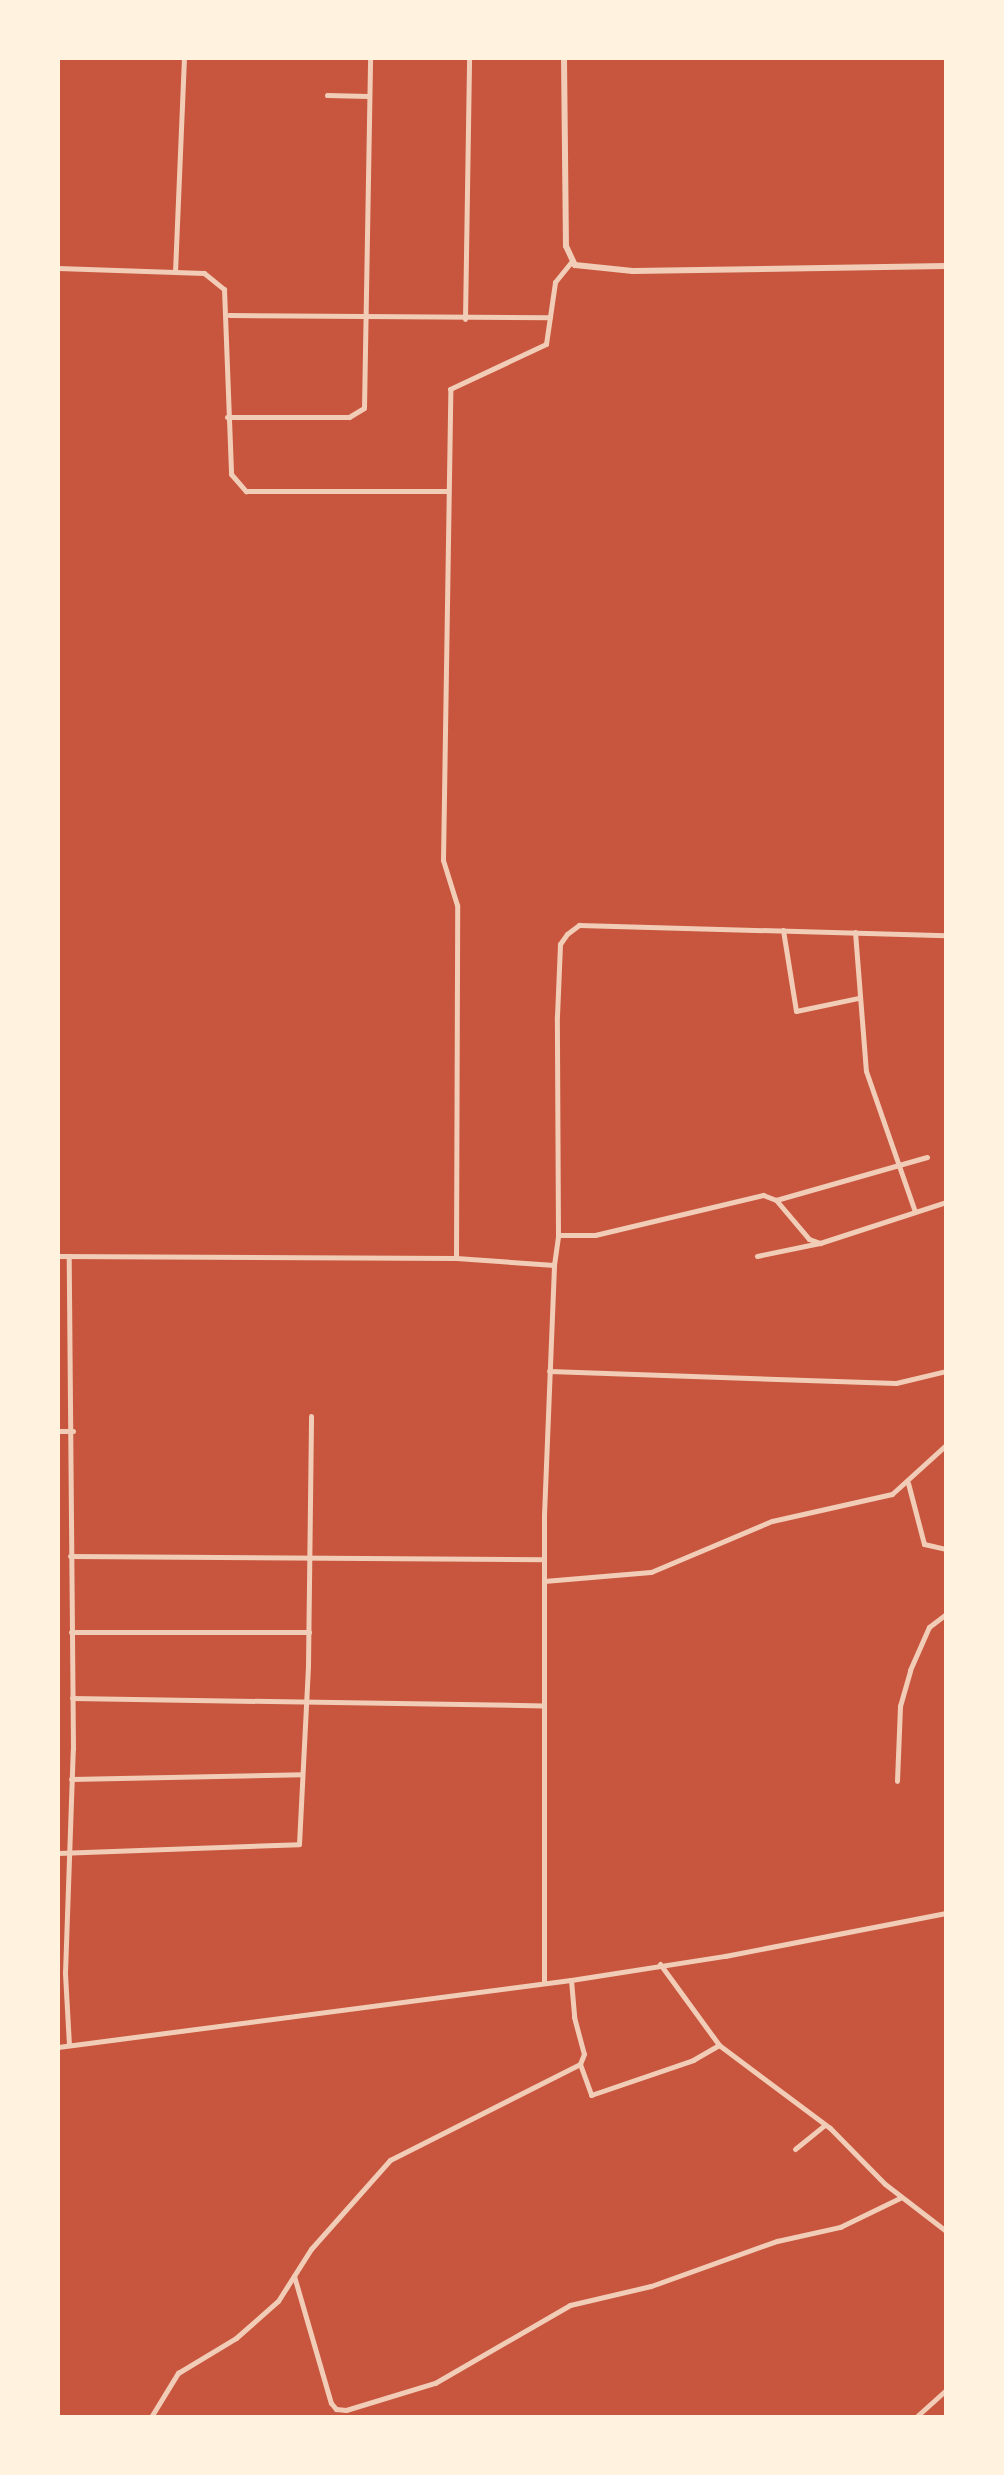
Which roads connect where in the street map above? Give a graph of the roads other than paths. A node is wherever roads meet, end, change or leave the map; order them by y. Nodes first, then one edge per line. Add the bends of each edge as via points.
1 (184, 58) edge
2 (370, 58) edge
3 (469, 58) edge
4 (564, 58) edge
5 (327, 95) dead end
6 (368, 96) junction
7 (572, 261) junction
8 (946, 266) edge
9 (58, 268) edge
10 (175, 272) junction
11 (229, 315) junction
12 (550, 317) junction
13 (368, 318) junction
14 (465, 319) junction
15 (227, 417) junction
16 (448, 491) junction
17 (783, 930) junction
18 (855, 932) junction
19 (946, 934) edge
20 (858, 998) junction
21 (927, 1157) dead end
22 (898, 1165) junction
23 (776, 1200) junction
24 (946, 1202) edge
25 (915, 1212) junction
26 (558, 1235) junction
27 (820, 1243) junction
28 (58, 1256) edge
29 (69, 1256) junction
30 (757, 1256) dead end
31 (456, 1258) junction
32 (554, 1265) junction
33 (549, 1371) junction
34 (946, 1371) edge
35 (311, 1416) dead end
36 (73, 1431) junction
37 (58, 1432) edge
38 (946, 1445) edge
39 (908, 1483) junction
40 (946, 1549) edge
41 (70, 1556) junction
42 (309, 1557) junction
43 (544, 1559) junction
44 (544, 1581) junction
45 (946, 1614) edge
46 (71, 1632) junction
47 (309, 1632) junction
48 (72, 1698) junction
49 (305, 1702) junction
50 (543, 1705) junction
51 (302, 1774) junction
52 (71, 1779) junction
53 (897, 1782) dead end
54 (58, 1853) edge
55 (68, 1853) junction
56 (946, 1913) edge
57 (660, 1964) junction
58 (571, 1980) junction
59 (544, 1983) junction
60 (69, 2045) junction
61 (719, 2045) junction
62 (58, 2047) edge
63 (580, 2064) junction
64 (825, 2125) junction
65 (795, 2148) dead end
66 (900, 2198) junction
67 (946, 2231) edge
68 (294, 2276) junction
69 (946, 2390) edge
70 (151, 2417) edge
71 (916, 2417) edge

1 - 10 street
2 - 6 street
3 - 14 street
4 - 7 street via 566,246
5 - 6 street
6 - 13 street
7 - 8 street via 587,269 633,271
7 - 12 street via 555,282
9 - 10 street
10 - 11 street via 204,272 217,281 228,297
11 - 13 street
11 - 15 street
12 - 14 street
12 - 16 street via 546,344 450,389
13 - 14 street
13 - 15 street via 366,400 359,414
15 - 16 street via 231,474 246,491
16 - 31 street via 443,860 457,905
17 - 18 street
17 - 20 street via 796,1010
17 - 26 street via 579,925 567,934 560,944 557,1016
18 - 19 street
18 - 20 street
20 - 22 street via 866,1072
21 - 22 street
22 - 23 street
22 - 25 street
23 - 26 street via 763,1195 595,1234
23 - 27 street via 809,1239
24 - 25 street
25 - 27 street
26 - 32 street
27 - 30 street
28 - 29 street
29 - 31 street
29 - 36 street
31 - 32 street
32 - 33 street
33 - 34 street via 896,1383
33 - 43 street
35 - 42 street
36 - 37 street
36 - 41 street
38 - 39 street via 924,1461
39 - 40 street via 924,1544
39 - 44 street via 892,1494 772,1521 651,1572
41 - 42 street
41 - 46 street
42 - 43 street
42 - 47 street
43 - 44 street
44 - 50 street
45 - 53 street via 929,1627 910,1670 900,1706
46 - 47 street
46 - 48 street
47 - 49 street
48 - 49 street
48 - 52 street
49 - 50 street
49 - 51 street
50 - 59 street
51 - 52 street
51 - 55 street via 299,1844
52 - 55 street
54 - 55 street
55 - 60 street
56 - 57 street
57 - 58 street
57 - 61 street
58 - 59 street
58 - 63 street via 584,2054
59 - 60 street
60 - 62 street
61 - 63 street via 693,2060 591,2095
61 - 64 street
63 - 68 street via 390,2160 328,2227
64 - 65 street
64 - 66 street
66 - 67 street
66 - 68 street via 840,2227 777,2241 638,2290 570,2305 435,2384 346,2410 331,2403
68 - 70 street via 261,2317 177,2373
69 - 71 street

